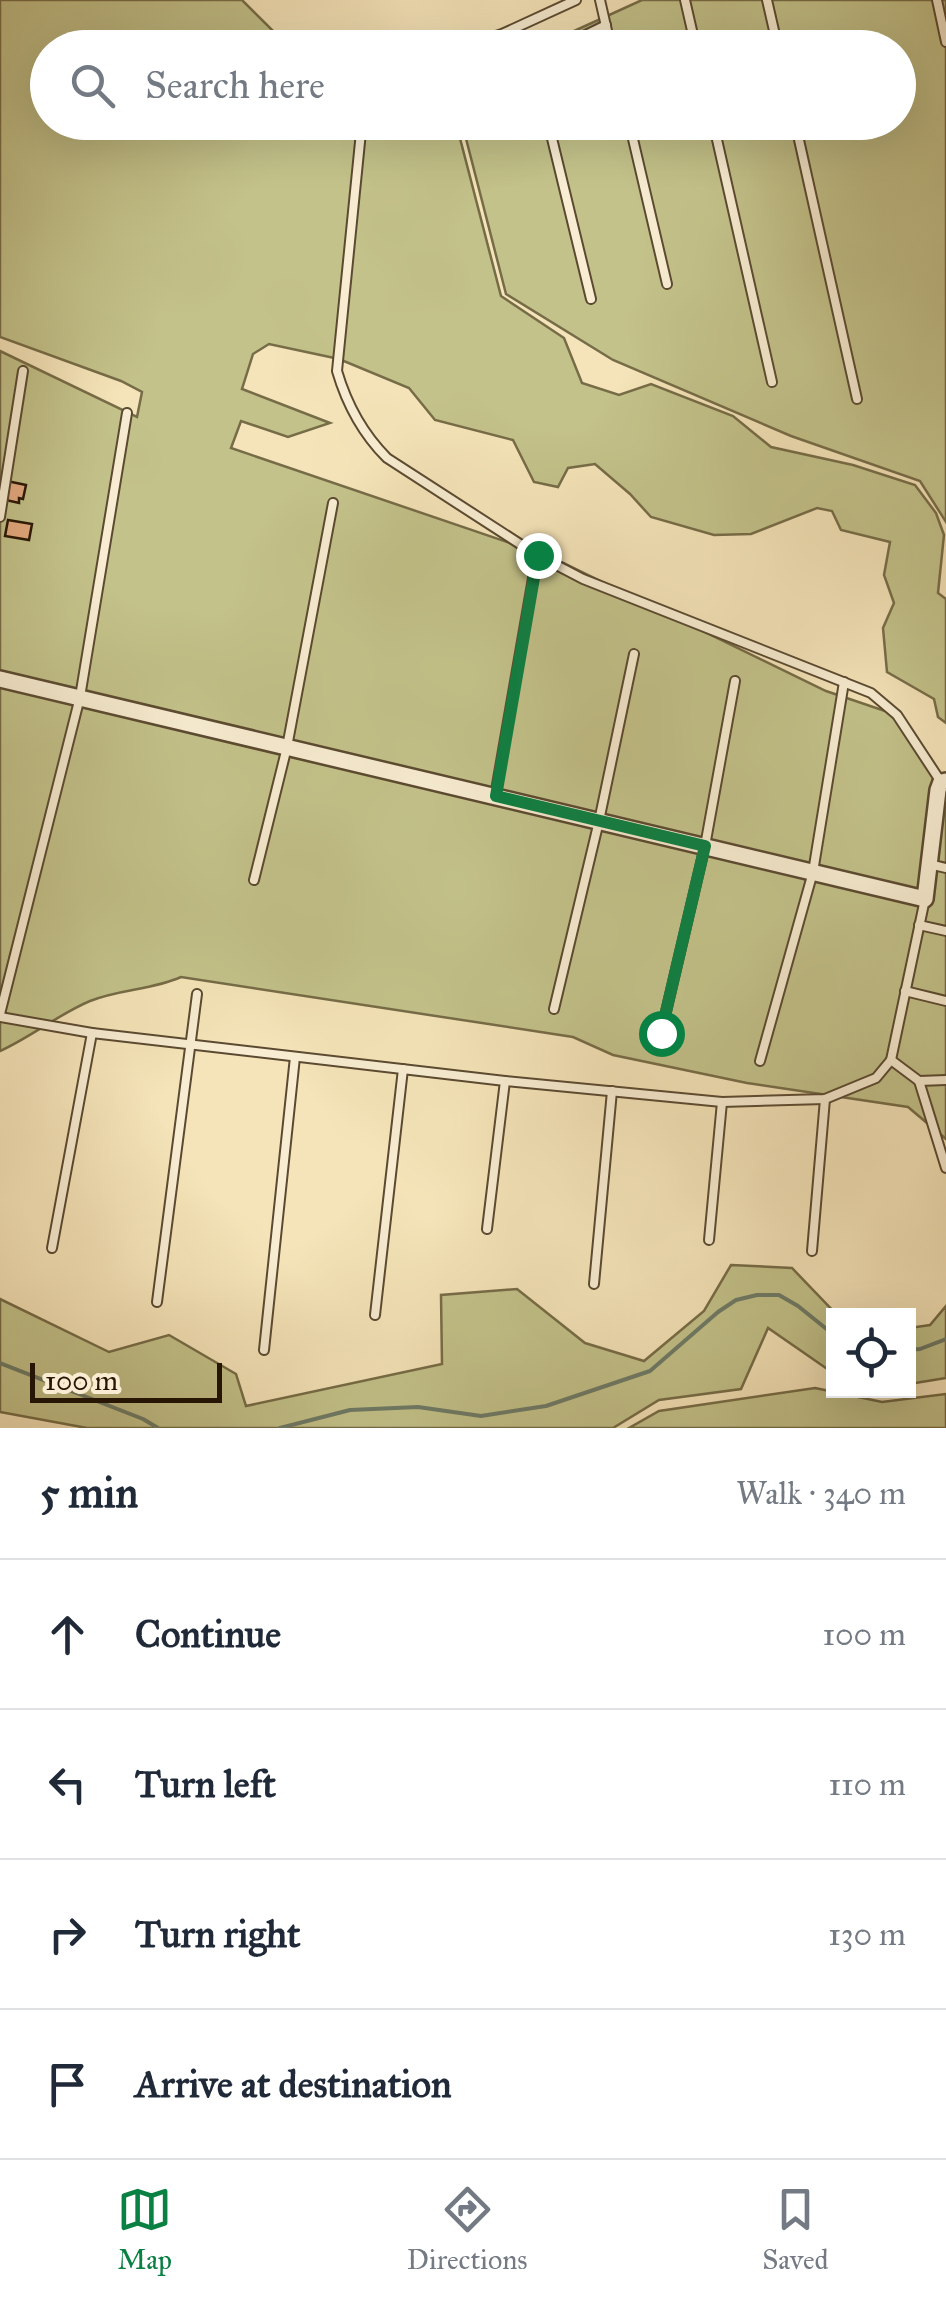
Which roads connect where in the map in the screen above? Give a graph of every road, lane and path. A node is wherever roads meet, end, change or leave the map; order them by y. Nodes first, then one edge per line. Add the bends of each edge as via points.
1 (576, 0) edge
2 (600, 0) edge
3 (686, 0) edge
4 (767, 0) edge
5 (937, 0) edge
6 (606, 25) junction
7 (511, 30) edge
8 (596, 30) edge
9 (607, 30) edge
10 (692, 30) edge
11 (774, 30) edge
12 (946, 42) edge
13 (360, 140) edge
14 (552, 140) edge
15 (633, 140) edge
16 (717, 140) edge
17 (799, 140) edge
18 (667, 284) dead end
19 (590, 298) dead end
20 (23, 371) dead end
21 (772, 382) dead end
22 (857, 399) dead end
23 (127, 414) dead end
24 (333, 502) dead end
25 (0, 517) edge
26 (538, 555) junction
27 (634, 654) dead end
28 (0, 679) edge
29 (735, 681) dead end
30 (844, 682) junction
31 (80, 698) junction
32 (287, 747) junction
33 (944, 782) edge
34 (496, 796) junction
35 (600, 821) junction
36 (705, 846) junction
37 (929, 864) junction
38 (946, 868) edge
39 (813, 872) junction
40 (254, 880) dead end
41 (925, 899) junction
42 (919, 925) junction
43 (946, 931) edge
44 (905, 992) junction
45 (196, 994) dead end
46 (946, 1000) edge
47 (554, 1009) dead end
48 (0, 1016) edge
49 (92, 1033) junction
50 (661, 1033) dead end
51 (190, 1044) junction
52 (295, 1057) junction
53 (891, 1060) junction
54 (760, 1061) dead end
55 (403, 1070) junction
56 (946, 1080) edge
57 (918, 1081) junction
58 (506, 1082) junction
59 (612, 1091) junction
60 (825, 1099) junction
61 (722, 1102) junction
62 (946, 1168) edge
63 (486, 1229) dead end
64 (709, 1240) dead end
65 (52, 1248) dead end
66 (812, 1251) dead end
67 (594, 1284) dead end
68 (157, 1302) dead end
69 (375, 1315) dead end
70 (264, 1350) dead end

1 - 7 lane
2 - 6 lane
3 - 10 lane
4 - 11 lane
5 - 12 lane
6 - 8 lane
6 - 9 lane
13 - 26 lane via 338,341 344,395 387,458
14 - 19 lane
15 - 18 lane
16 - 21 lane
17 - 22 lane
20 - 25 lane
23 - 31 lane
24 - 32 lane
26 - 30 lane via 583,580
26 - 34 lane
27 - 35 lane
28 - 31 street
29 - 36 lane
30 - 33 lane via 898,715
30 - 39 lane
31 - 32 street
31 - 48 lane
32 - 34 street
32 - 40 lane
33 - 37 street
34 - 35 street
35 - 36 street
35 - 47 lane
36 - 39 street
36 - 50 lane
37 - 38 lane
37 - 41 street
39 - 41 street
39 - 54 lane
41 - 42 lane
42 - 43 lane
42 - 44 lane
44 - 46 lane
44 - 53 lane
45 - 51 lane
48 - 49 lane
49 - 51 lane
49 - 65 lane
51 - 52 lane
51 - 68 lane
52 - 55 lane
52 - 70 lane
53 - 57 lane
53 - 60 lane via 876,1078
55 - 58 lane
55 - 69 lane
56 - 57 lane
57 - 62 lane
58 - 59 lane
58 - 63 lane
59 - 61 lane
59 - 67 lane
60 - 61 lane
60 - 66 lane
61 - 64 lane

